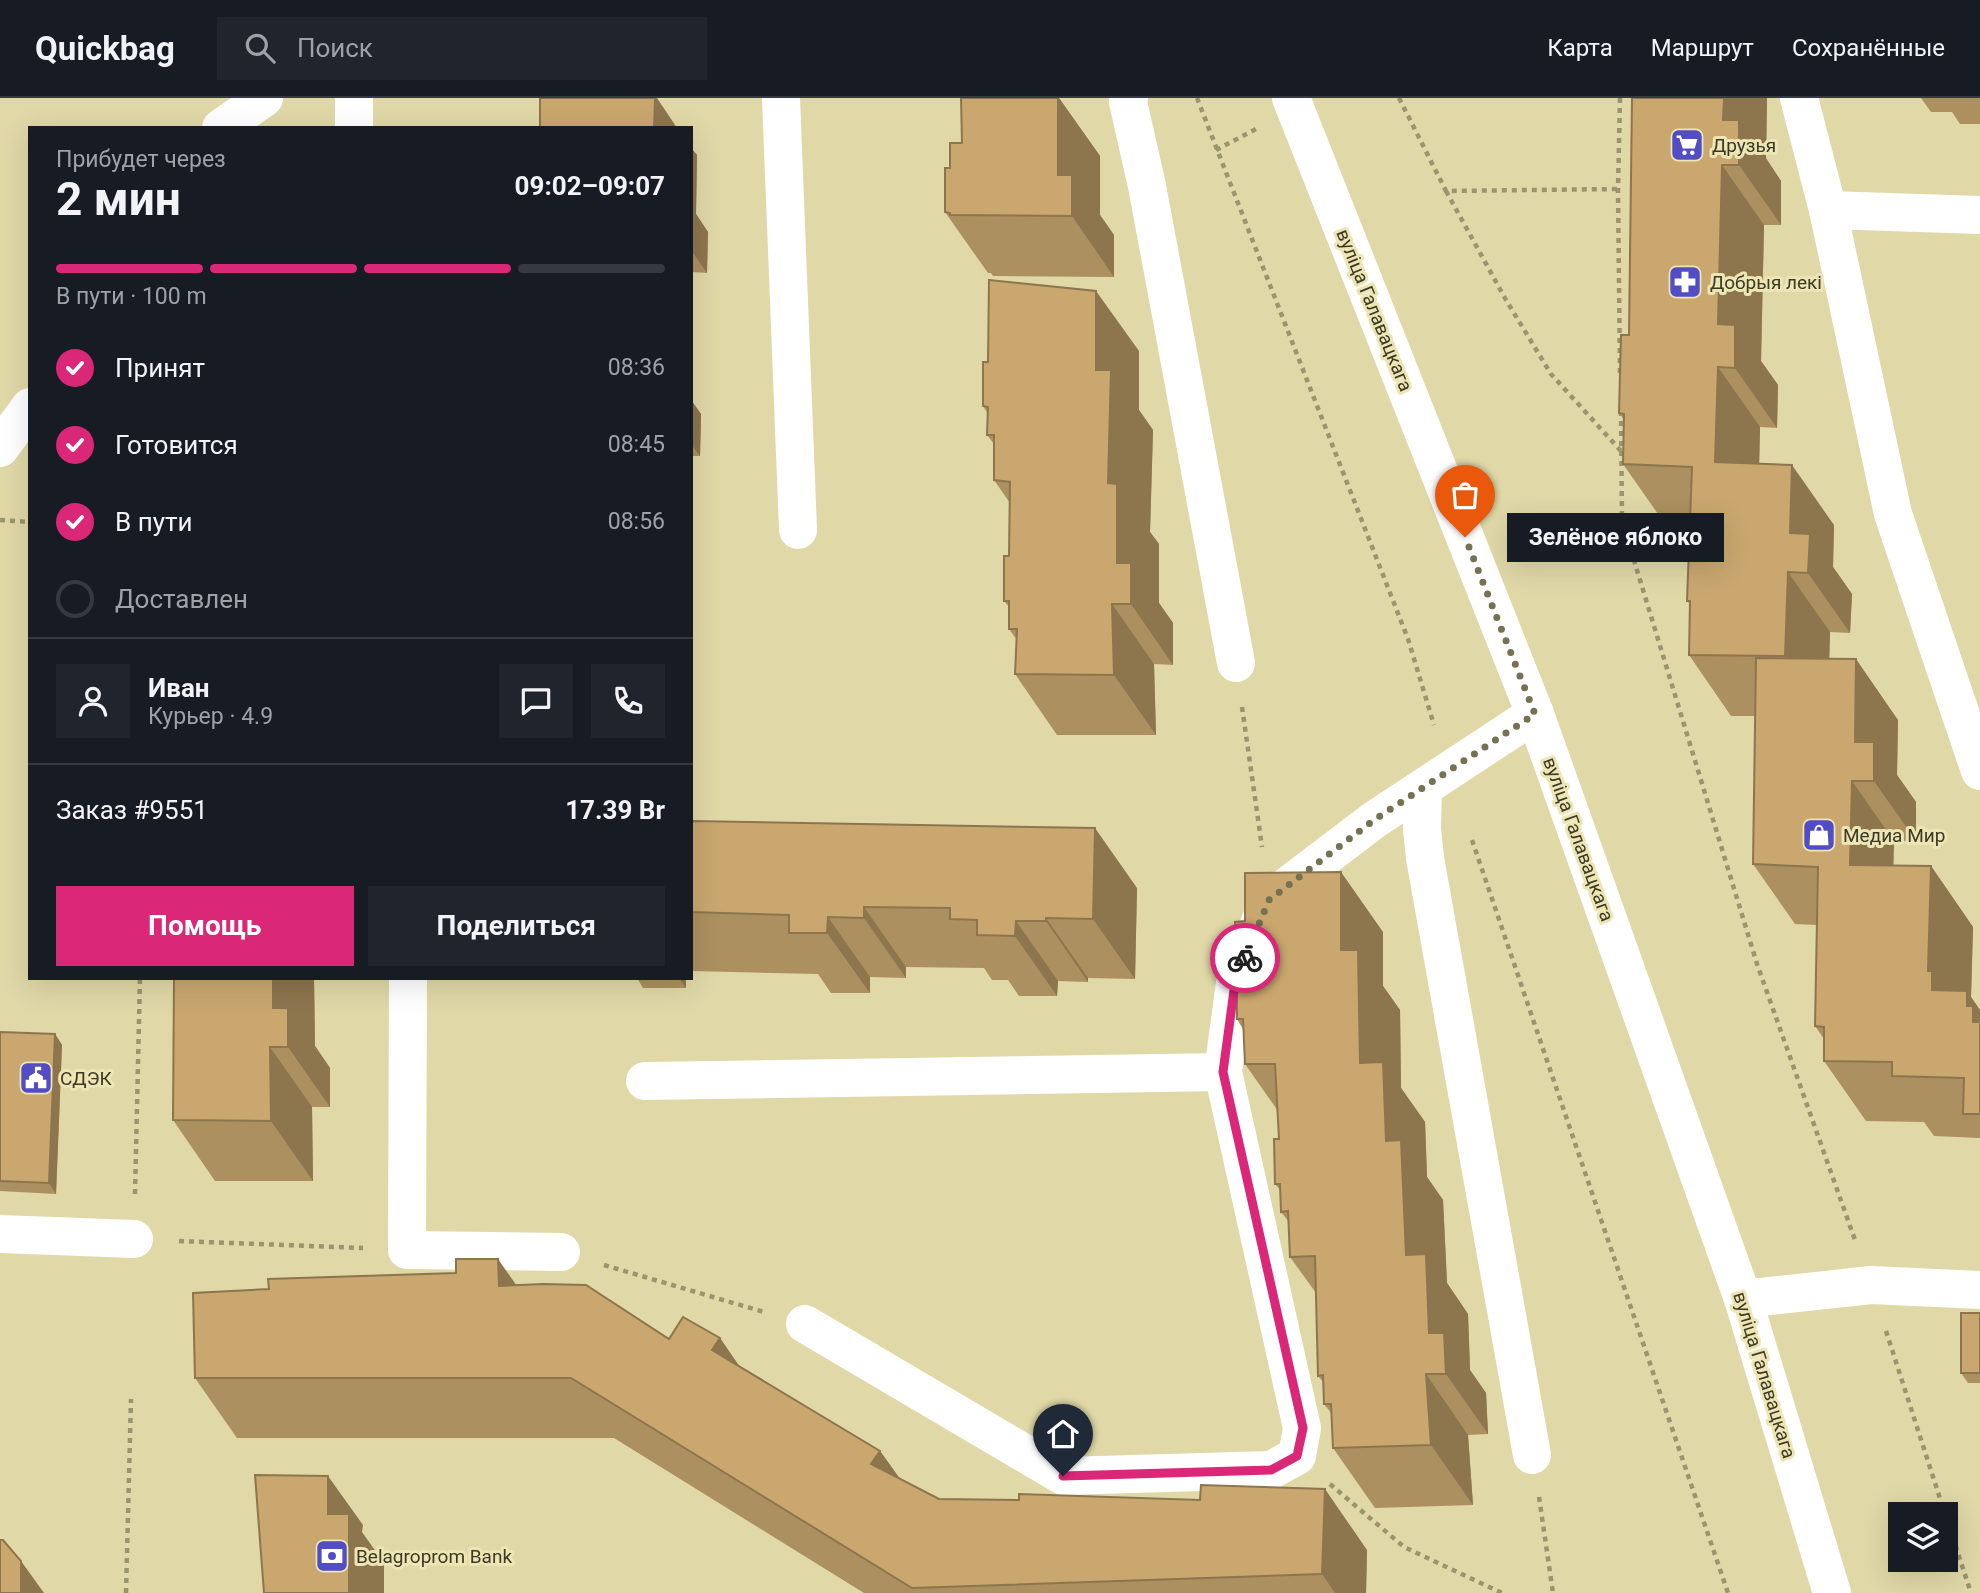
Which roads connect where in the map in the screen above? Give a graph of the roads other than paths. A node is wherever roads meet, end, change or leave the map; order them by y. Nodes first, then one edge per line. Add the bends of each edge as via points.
1 (264, 98) edge
2 (355, 98) edge
3 (781, 98) edge
4 (1129, 98) edge
5 (1291, 98) edge
6 (1799, 98) edge
7 (224, 126) edge
8 (354, 126) edge
9 (1828, 210) junction
10 (1980, 215) edge
11 (28, 410) edge
12 (0, 448) edge
13 (798, 530) dead end
14 (1236, 663) road end
15 (1535, 714) junction
16 (1980, 771) edge
17 (1423, 788) junction
18 (408, 980) edge
19 (1223, 1072) junction
20 (645, 1081) dead end
21 (0, 1234) edge
22 (134, 1239) road end
23 (561, 1252) road end
24 (1980, 1290) edge
25 (1743, 1299) junction
26 (805, 1324) road end
27 (1532, 1455) road end
28 (1832, 1593) edge

1 - 7 street
2 - 8 street
3 - 13 street
4 - 14 street
5 - 15 street, вуліца Галавацкага
6 - 9 street
9 - 10 street
9 - 16 street via 1893,514
11 - 12 street
15 - 17 street
15 - 25 street, вуліца Галавацкага
17 - 19 street via 1269,900 1235,983
17 - 27 street via 1425,858
18 - 23 street via 407,1250
19 - 20 street
19 - 26 street via 1303,1428 1297,1456 1271,1470 1063,1476
21 - 22 street
24 - 25 street via 1871,1285
25 - 28 street, вуліца Галавацкага

